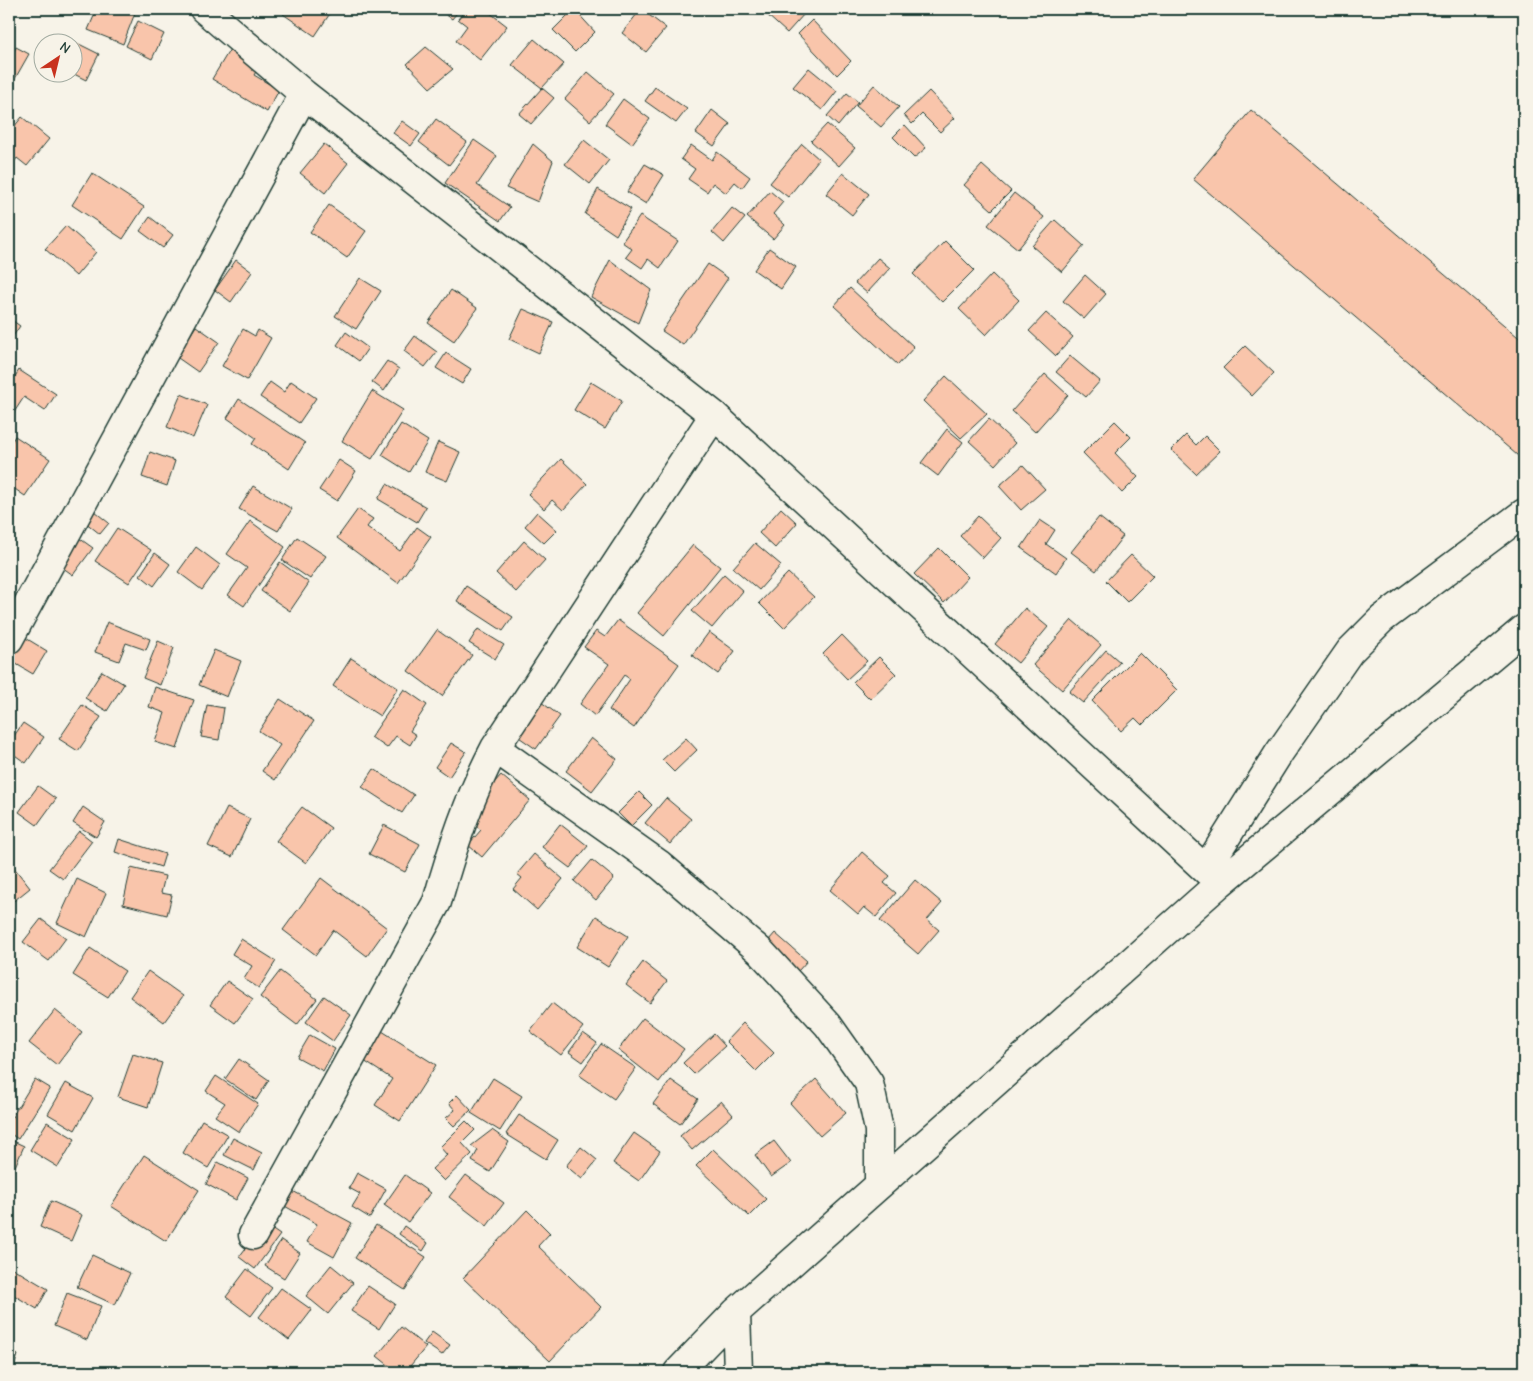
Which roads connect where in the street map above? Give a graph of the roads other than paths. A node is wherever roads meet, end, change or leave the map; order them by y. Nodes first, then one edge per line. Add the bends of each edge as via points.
1 (204, 9) edge
2 (304, 94) junction
3 (714, 415) junction
4 (1524, 513) edge
5 (1524, 629) edge
6 (9, 639) edge
7 (495, 748) junction
8 (1213, 876) junction
9 (880, 1185) junction
10 (253, 1234) dead end
11 (736, 1312) junction
12 (678, 1372) edge
13 (738, 1372) edge

1 - 2 street
2 - 3 street
2 - 6 street
3 - 7 street
3 - 8 street
4 - 8 street via 1382,619 1350,651 1279,752
5 - 8 street
7 - 9 street via 660,865 760,951 828,1025 869,1083 879,1130
7 - 10 street via 479,777 437,902
8 - 9 street
9 - 11 street
11 - 12 street
11 - 13 street

